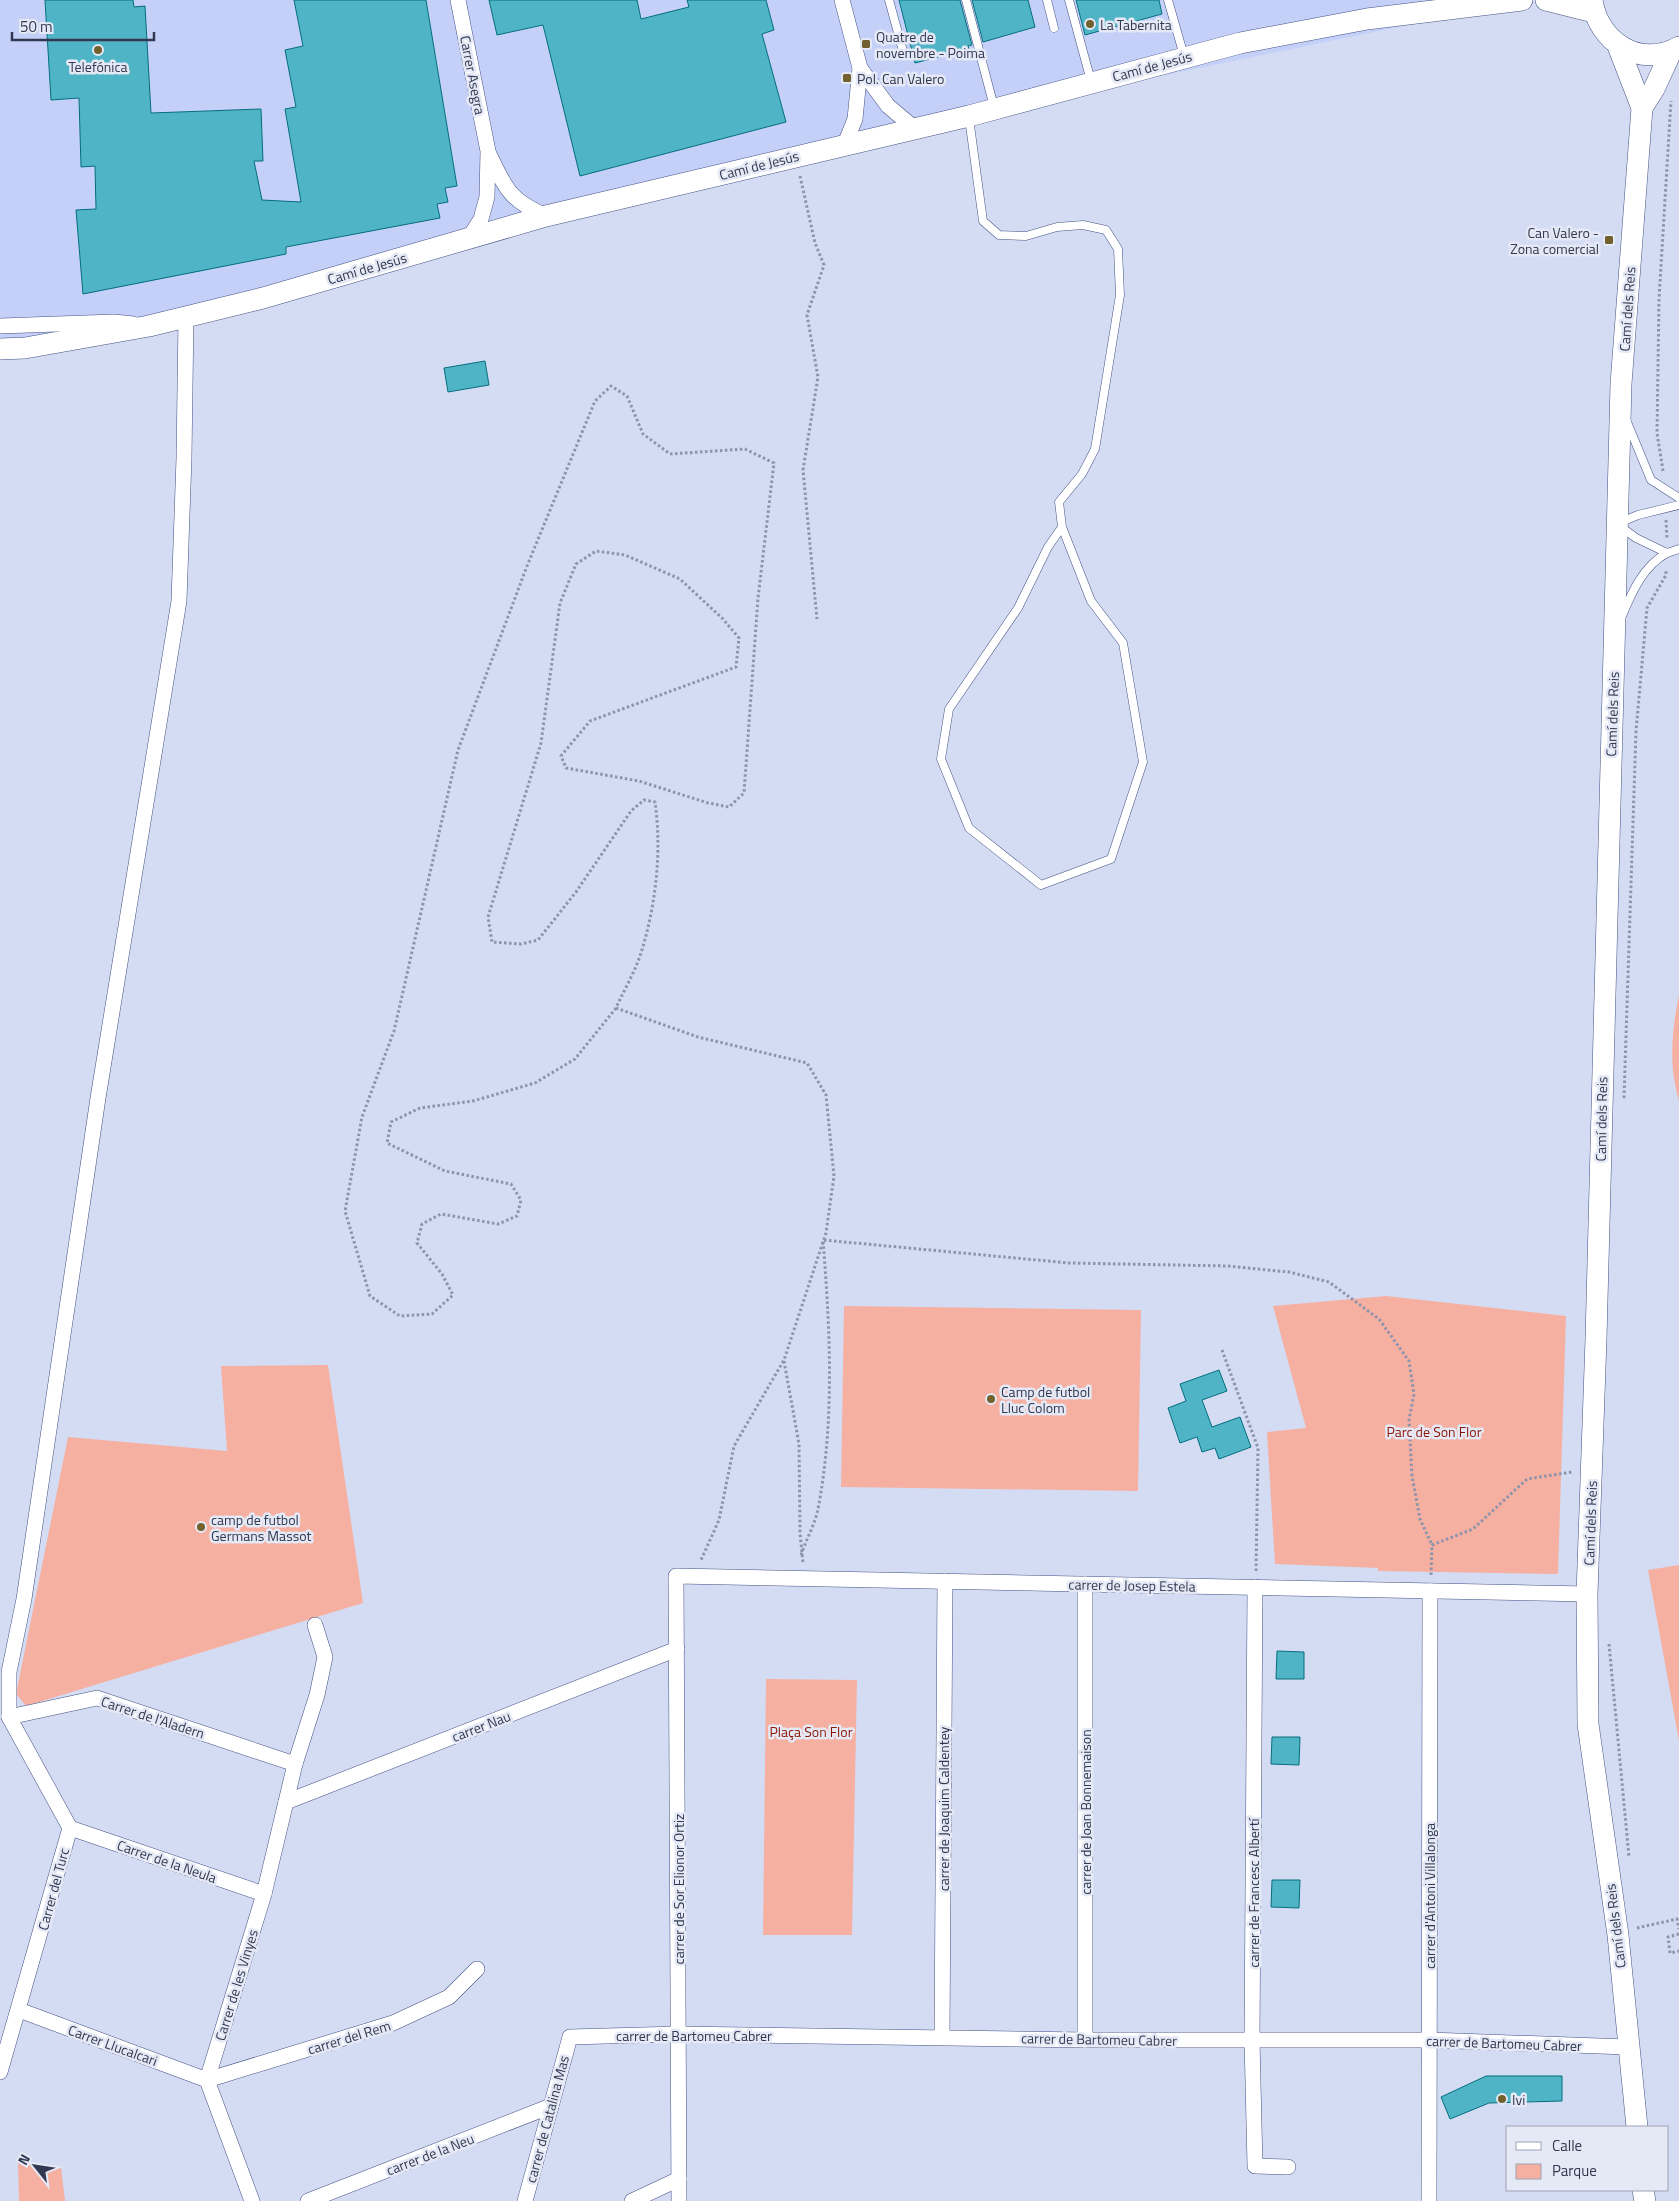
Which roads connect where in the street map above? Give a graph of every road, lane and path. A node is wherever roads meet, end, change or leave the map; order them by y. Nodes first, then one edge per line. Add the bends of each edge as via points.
1 (458, 0) edge
2 (842, 0) edge
3 (889, 0) edge
4 (966, 0) edge
5 (1047, 0) edge
6 (1069, 0) edge
7 (1168, 0) edge
8 (1513, 0) edge
9 (1546, 0) edge
10 (1593, 6) edge
11 (1054, 28) dead end
12 (1618, 46) junction
13 (1675, 49) edge
14 (903, 51) dead end
15 (1184, 58) junction
16 (860, 68) junction
17 (1092, 82) junction
18 (1671, 97) dead end
19 (1642, 108) junction
20 (995, 109) junction
21 (968, 116) junction
22 (913, 127) junction
23 (845, 144) junction
24 (488, 151) junction
25 (796, 156) junction
26 (546, 216) junction
27 (469, 238) junction
28 (186, 316) junction
29 (0, 326) edge
30 (149, 326) junction
31 (0, 349) edge
32 (1621, 406) junction
33 (1666, 491) junction
34 (1679, 498) edge
35 (1679, 504) edge
36 (1666, 507) junction
37 (1617, 524) junction
38 (1062, 527) junction
39 (1679, 549) edge
40 (1667, 553) junction
41 (817, 619) dead end
42 (1614, 637) junction
43 (616, 1008) junction
44 (1624, 1100) dead end
45 (823, 1240) junction
46 (1222, 1350) dead end
47 (784, 1360) junction
48 (1592, 1469) junction
49 (1432, 1545) junction
50 (801, 1555) junction
51 (676, 1576) joint
52 (693, 1576) junction
53 (809, 1579) junction
54 (945, 1581) junction
55 (1084, 1584) junction
56 (1255, 1587) junction
57 (1430, 1591) junction
58 (1587, 1594) junction
59 (315, 1625) dead end
60 (1608, 1636) dead end
61 (677, 1649) junction
62 (9, 1717) junction
63 (295, 1764) junction
64 (286, 1802) junction
65 (70, 1828) junction
66 (1629, 1860) dead end
67 (264, 1894) junction
68 (1635, 1919) dead end
69 (1679, 1929) edge
70 (1679, 1934) edge
71 (1679, 1951) edge
72 (477, 1969) dead end
73 (19, 2010) junction
74 (678, 2034) junction
75 (570, 2037) joint
76 (942, 2037) junction
77 (1085, 2040) junction
78 (1252, 2040) junction
79 (1429, 2040) junction
80 (1627, 2047) junction
81 (0, 2072) edge
82 (208, 2080) junction
83 (551, 2106) junction
84 (1637, 2126) edge
85 (1288, 2167) dead end
86 (679, 2179) junction
87 (252, 2201) edge
88 (308, 2201) edge
89 (525, 2201) edge
90 (632, 2201) edge
91 (679, 2201) edge
92 (1429, 2201) edge

1 - 24 street, Carrer Asegra
2 - 16 street
3 - 14 lane
4 - 20 lane
5 - 11 lane
6 - 17 lane
7 - 15 lane
8 - 15 street, Camí de Jesús via 1367,19 1240,43
9 - 10 street
10 - 12 street via 1599,25
12 - 13 street via 1634,54 1653,56
12 - 19 street
13 - 19 street
15 - 17 street, Camí de Jesús
16 - 22 street via 888,106
16 - 23 street via 855,119
17 - 20 street, Camí de Jesús
18 - 33 path via 1659,299 1657,423
19 - 32 street, Camí dels Reis
20 - 21 street, Camí de Jesús
21 - 22 street, Camí de Jesús
21 - 38 lane via 983,221 993,230 999,235 1026,236 1057,227 1083,225 1106,230 1118,249 1120,295 1095,449 1082,474 1058,502
22 - 23 street, Camí de Jesús
23 - 25 street, Camí de Jesús
24 - 26 street via 508,192 525,207
24 - 27 street via 487,197 481,220
25 - 26 street, Camí de Jesús
25 - 41 path via 824,265 807,315 818,377 803,470
26 - 27 street, Camí de Jesús
27 - 28 street, Camí de Jesús via 263,298
28 - 30 street, Camí de Jesús
28 - 62 street via 179,601 100,1089 26,1590 9,1672
29 - 30 street via 114,322
30 - 31 street, Camí de Jesús via 25,348
32 - 33 lane via 1651,480
32 - 37 street, Camí dels Reis
33 - 34 lane
35 - 36 lane
36 - 37 lane
36 - 40 path
37 - 40 lane via 1636,538
37 - 42 street, Camí dels Reis
38 - 38 lane via 1048,547 1018,608 949,709 941,759 969,828 1041,885 1111,859 1143,762 1123,643 1091,601
39 - 40 lane
40 - 42 lane via 1656,559 1634,587
40 - 44 path via 1666,575 1647,608 1636,731
42 - 48 street, Camí dels Reis
43 - 43 path via 641,953 657,881 655,802 644,800 631,811 576,892 538,940 521,944 492,942 488,917 541,743 560,603 576,564 596,551 625,555 680,579 723,618 739,638 736,666 590,720 561,756 566,768 639,781 708,804 729,807 744,793 758,598 774,463 745,449 670,454 643,434 627,396 611,386 595,400 527,566 458,750 394,1031 362,1117 345,1211 370,1296 400,1316 432,1314 453,1296 442,1274 417,1243 422,1224 441,1214 498,1224 517,1216 521,1200 511,1184 445,1171 387,1143 391,1122 420,1108 473,1101 535,1083 575,1059
43 - 45 path via 698,1037 807,1063 826,1095 834,1176
45 - 47 path
45 - 49 path via 1070,1263 1228,1266 1289,1272 1329,1282 1379,1319 1409,1361 1414,1394 1410,1420 1412,1476 1420,1520
45 - 50 path via 830,1338 827,1434 818,1510
46 - 56 path via 1258,1448
47 - 50 path via 799,1444
47 - 52 path via 734,1446 719,1520
48 - 49 path via 1527,1479 1472,1529
48 - 58 street, Camí dels Reis
49 - 57 path
50 - 53 path
51 - 52 street, carrer de Josep Estela
51 - 61 street, carrer de Sor Elionor Ortiz
52 - 53 street, carrer de Josep Estela
53 - 54 street, carrer de Josep Estela
54 - 55 street, carrer de Josep Estela
54 - 76 street, carrer de Joaquim Caldentey
55 - 56 street, carrer de Josep Estela
55 - 77 street, carrer de Joan Bonnemaison
56 - 57 street, carrer de Josep Estela
56 - 78 street, carrer de Francesc Albertí
57 - 58 street, carrer de Josep Estela
57 - 79 street, carrer d'Antoni Villalonga
58 - 80 street, Camí dels Reis via 1588,1724 1618,1935
59 - 63 street via 325,1657
60 - 66 path
61 - 64 street, carrer Nau
61 - 74 street, carrer de Sor Elionor Ortiz
62 - 63 street, Carrer de l'Aladern via 97,1698
62 - 65 street
63 - 64 street, Carrer de les Vinyes
64 - 67 street, Carrer de les Vinyes
65 - 67 street, Carrer de la Neula
65 - 73 street, Carrer del Turc
67 - 82 street, Carrer de les Vinyes
68 - 69 path via 1636,1929 1677,1919
70 - 71 path via 1668,1937 1670,1953
72 - 82 street, carrer del Rem via 449,1997 393,2024
73 - 81 street, Carrer del Turc
73 - 82 street, Carrer Llucalcari
74 - 75 street, carrer de Bartomeu Cabrer
74 - 76 street, carrer de Bartomeu Cabrer
74 - 86 street, carrer de Sor Elionor Ortiz
75 - 83 street, carrer de Catalina Mas
76 - 77 street, carrer de Bartomeu Cabrer
77 - 78 street, carrer de Bartomeu Cabrer
78 - 79 street, carrer de Bartomeu Cabrer
78 - 85 street, carrer de Francesc Albertí via 1255,2166
79 - 80 street, carrer de Bartomeu Cabrer
79 - 92 street, carrer d'Antoni Villalonga
80 - 84 street, Camí dels Reis
82 - 87 street
83 - 88 street, carrer de la Neu
83 - 89 street, carrer de Catalina Mas
86 - 90 street
86 - 91 street, carrer de Sor Elionor Ortiz

